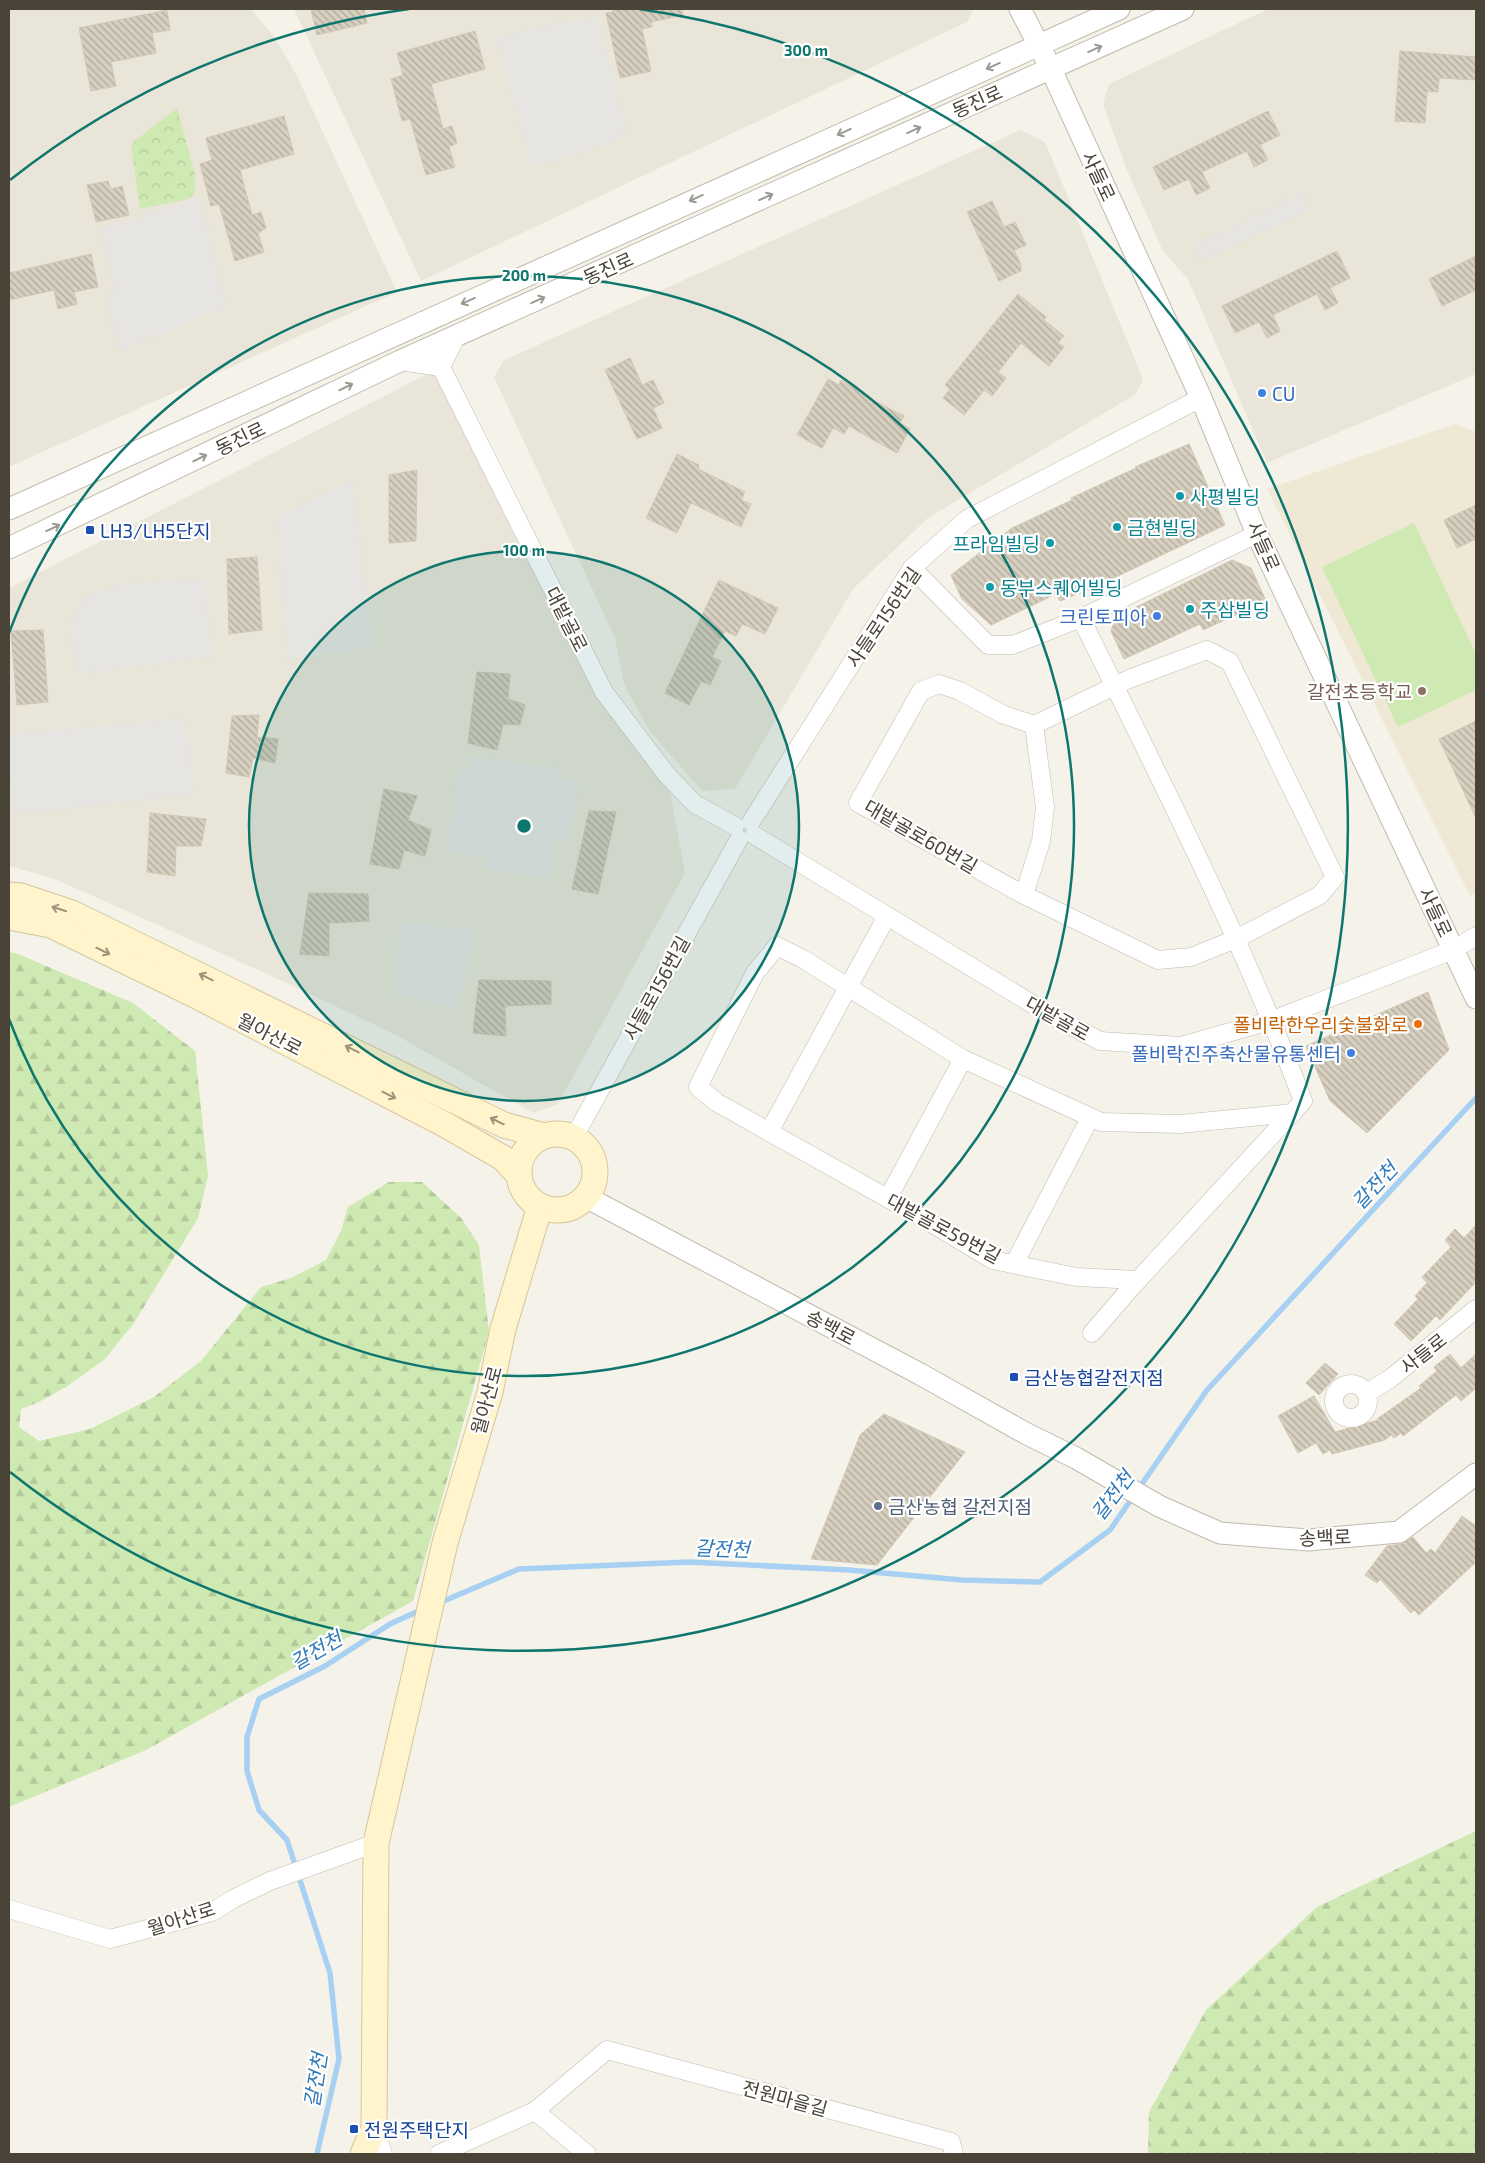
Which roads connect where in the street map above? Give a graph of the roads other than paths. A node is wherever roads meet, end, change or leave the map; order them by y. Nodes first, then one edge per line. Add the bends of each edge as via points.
1 (1119, 9) edge
2 (1183, 9) edge
3 (1024, 17) edge
4 (1058, 38) junction
5 (1037, 46) junction
6 (1016, 56) junction
7 (1058, 71) junction
8 (456, 337) junction
9 (430, 348) junction
10 (400, 361) junction
11 (441, 367) junction
12 (1201, 398) junction
13 (9, 509) edge
14 (1258, 534) junction
15 (9, 548) edge
16 (912, 568) junction
17 (1081, 618) junction
18 (1114, 686) junction
19 (1034, 725) junction
20 (745, 831) junction
21 (9, 895) edge
22 (1024, 895) junction
23 (887, 916) junction
24 (9, 917) edge
25 (1476, 936) edge
26 (1236, 939) junction
27 (1453, 950) junction
28 (847, 987) junction
29 (1476, 998) edge
30 (1273, 1020) junction
31 (963, 1060) junction
32 (1293, 1113) junction
33 (1090, 1118) junction
34 (769, 1132) junction
35 (544, 1136) junction
36 (574, 1137) junction
37 (519, 1175) junction
38 (586, 1196) junction
39 (888, 1198) junction
40 (540, 1206) junction
41 (1014, 1264) junction
42 (1138, 1280) junction
43 (1476, 1309) edge
44 (1092, 1333) dead end
45 (1367, 1394) dead end
46 (1476, 1474) edge
47 (376, 1843) junction
48 (9, 1909) edge
49 (535, 2111) junction
50 (374, 2128) junction
51 (363, 2154) edge
52 (383, 2154) edge
53 (439, 2154) edge
54 (587, 2154) edge
55 (954, 2154) edge

1 - 4 street, 동진로
7 -> 2 street, 동진로
3 - 4 street
3 - 5 street, 사들로
3 - 6 street
4 - 5 street, 동진로
5 - 6 street, 동진로
5 - 7 street, 사들로
6 -> 13 street, 동진로
8 -> 7 street, 동진로 via 1029,77
7 - 12 street, 사들로
8 - 9 street, 동진로
8 - 11 street
9 - 10 street, 동진로
9 - 11 street, 대밭골로
10 - 11 street
15 -> 10 street, 동진로
11 - 20 street, 대밭골로 via 604,692 667,775 695,804
12 - 14 street, 사들로
12 - 16 street, 사들로156번길 via 968,519
14 - 17 street
14 - 27 street, 사들로
16 - 17 street via 988,645 1013,646
16 - 20 street, 사들로156번길
17 - 18 street
18 - 19 street, 대밭골로60번길
18 - 26 street
18 - 26 street, 대밭골로60번길 via 1207,650 1230,662 1335,876 1320,895
19 - 22 street via 1046,807 1041,841
19 - 22 street, 대밭골로60번길 via 1002,714 960,691 939,684 921,691 858,803
20 - 23 street, 대밭골로
20 - 36 street, 사들로156번길
35 -> 21 main road via 504,1124 72,913
22 - 26 street, 대밭골로60번길 via 1158,960 1191,957
23 - 28 street
23 - 30 street, 대밭골로 via 1047,1013 1100,1041 1181,1046
24 -> 37 main road, 월아산로 via 51,925 193,994 444,1124 503,1158
25 - 27 street, 대밭골로
26 - 30 street
27 - 29 street, 사들로
27 - 30 street, 대밭골로
28 - 31 street
28 - 34 street
28 - 34 street, 대밭골로59번길 via 777,946 755,973 698,1088
30 - 32 street via 1304,1101
31 - 33 street
31 - 39 street
32 - 33 street via 1180,1124 1101,1122
32 - 42 street
33 - 41 street
34 - 39 street, 대밭골로59번길
35 - 36 main road
35 - 37 main road via 528,1147
36 - 38 main road via 589,1150 595,1169 595,1179
37 - 40 main road via 525,1193
38 - 40 main road via 570,1208 550,1210
38 - 46 street, 송백로 via 1076,1458 1159,1506 1220,1533 1308,1540 1399,1532
39 - 41 street, 대밭골로59번길 via 993,1260
40 - 47 main road, 월아산로 via 503,1329 490,1392 444,1543
41 - 42 street, 대밭골로59번길 via 1076,1277
42 - 44 street
43 - 45 street, 사들로
47 - 48 street, 월아산로 via 270,1881 212,1912 110,1940
47 - 50 main road
49 - 53 street
49 - 54 street
49 - 55 street, 전원마을길 via 607,2050 951,2142
50 - 51 main road
50 - 52 street

